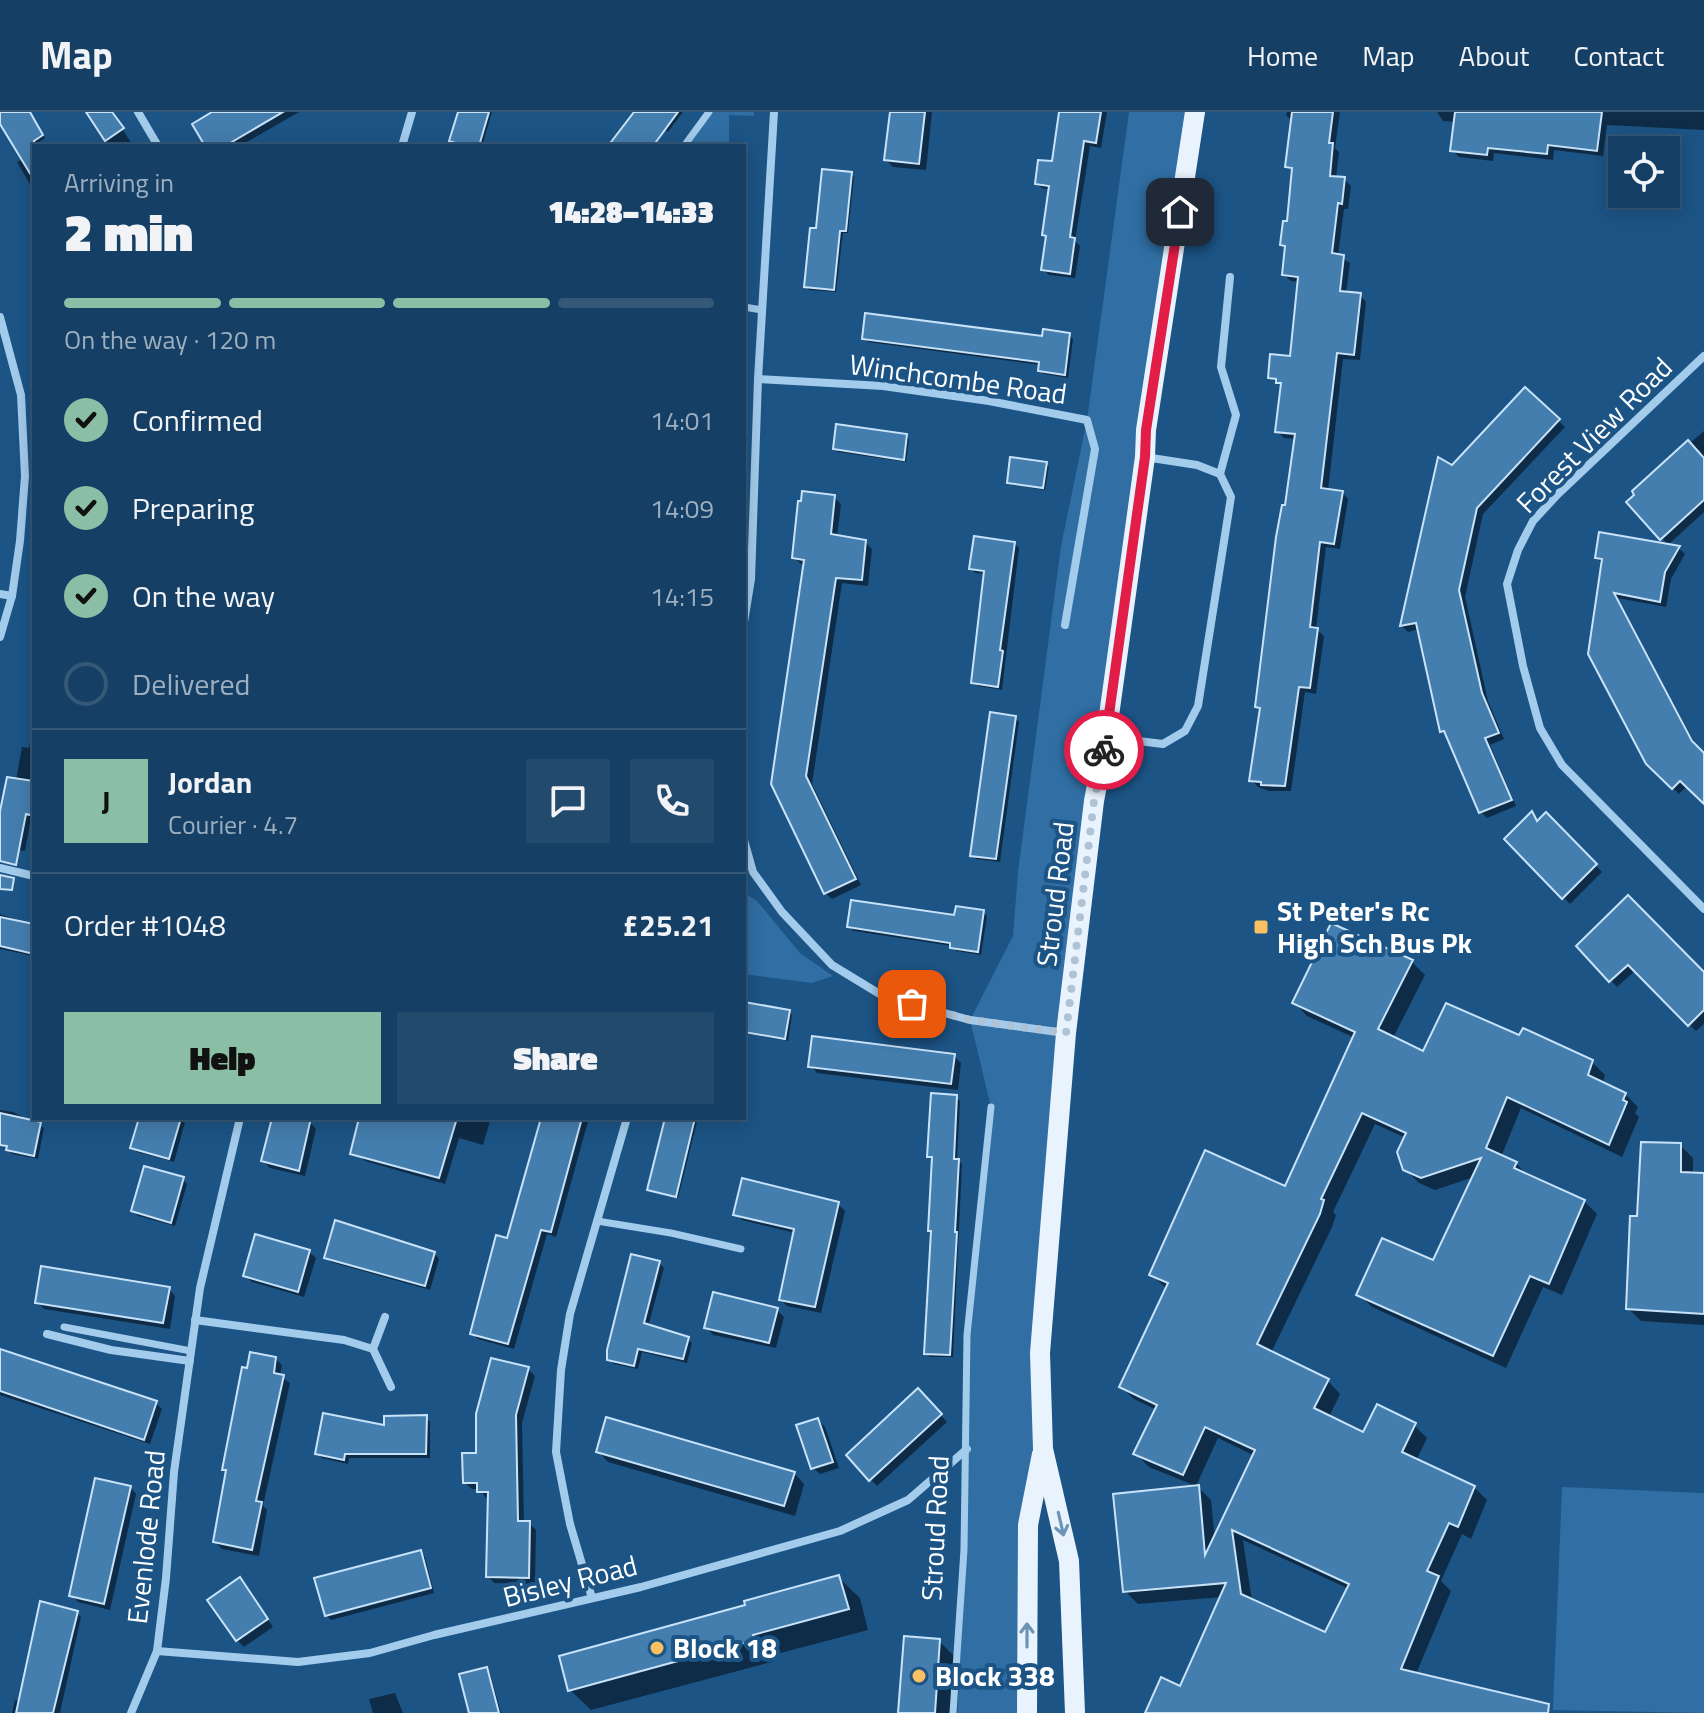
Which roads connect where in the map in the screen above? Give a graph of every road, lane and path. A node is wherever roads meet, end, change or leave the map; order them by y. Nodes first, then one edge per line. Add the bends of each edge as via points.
1 (138, 112) edge
2 (412, 112) edge
3 (709, 112) edge
4 (774, 112) edge
5 (1195, 112) edge
6 (157, 144) edge
7 (403, 144) edge
8 (685, 144) edge
9 (1230, 277) dead end
10 (746, 307) edge
11 (762, 310) junction
12 (0, 317) edge
13 (1704, 356) edge
14 (758, 379) junction
15 (1145, 457) junction
16 (1220, 474) junction
17 (748, 579) edge
18 (0, 594) edge
19 (12, 596) junction
20 (746, 600) edge
21 (1065, 625) dead end
22 (0, 637) edge
23 (1106, 737) junction
24 (746, 853) edge
25 (0, 868) edge
26 (749, 873) edge
27 (32, 876) edge
28 (1704, 909) edge
29 (1066, 1033) junction
30 (991, 1107) dead end
31 (240, 1120) edge
32 (626, 1120) edge
33 (597, 1221) junction
34 (741, 1249) dead end
35 (385, 1317) dead end
36 (195, 1320) junction
37 (64, 1327) dead end
38 (47, 1334) dead end
39 (373, 1349) junction
40 (191, 1351) junction
41 (190, 1361) junction
42 (391, 1387) dead end
43 (967, 1449) junction
44 (1043, 1449) junction
45 (592, 1598) junction
46 (157, 1651) junction
47 (131, 1713) edge
48 (953, 1713) edge
49 (1027, 1713) edge
50 (1075, 1713) edge

1 - 6 street
2 - 7 street
3 - 8 street
4 - 11 street
5 - 15 main road, Stroud Road
9 - 16 street via 1221,367 1236,415
10 - 11 street
11 - 14 street
12 - 19 street via 21,395 25,476
13 - 28 street, Forest View Road via 1533,521 1507,584 1540,728 1562,765
14 - 17 street
14 - 21 street, Winchcombe Road via 883,386 1087,420 1095,449
15 - 16 street
15 - 23 main road, Stroud Road
16 - 23 street via 1231,497 1198,706 1185,731 1163,744
17 - 20 street
18 - 19 street
19 - 22 street
23 - 29 main road, Stroud Road
24 - 26 street
25 - 27 street
26 - 29 street via 832,965 883,996 970,1020
29 - 44 main road, Stroud Road via 1040,1353
30 - 43 street, Stroud Road via 967,1335
31 - 36 street, Evenlode Road
32 - 33 street
33 - 34 street
33 - 45 street via 570,1314 556,1452
35 - 39 street
36 - 39 street via 344,1340
36 - 40 street, Evenlode Road
37 - 40 street
38 - 41 street
39 - 42 street
40 - 41 street, Evenlode Road
41 - 46 street, Evenlode Road
43 - 45 street, Bisley Road via 908,1500 840,1531
43 - 48 street, Stroud Road
49 -> 44 main road, Stroud Road via 1028,1525
44 -> 50 main road, Stroud Road via 1069,1561
45 - 46 street, Bisley Road via 370,1653 298,1662
46 - 47 street, Evenlode Road

